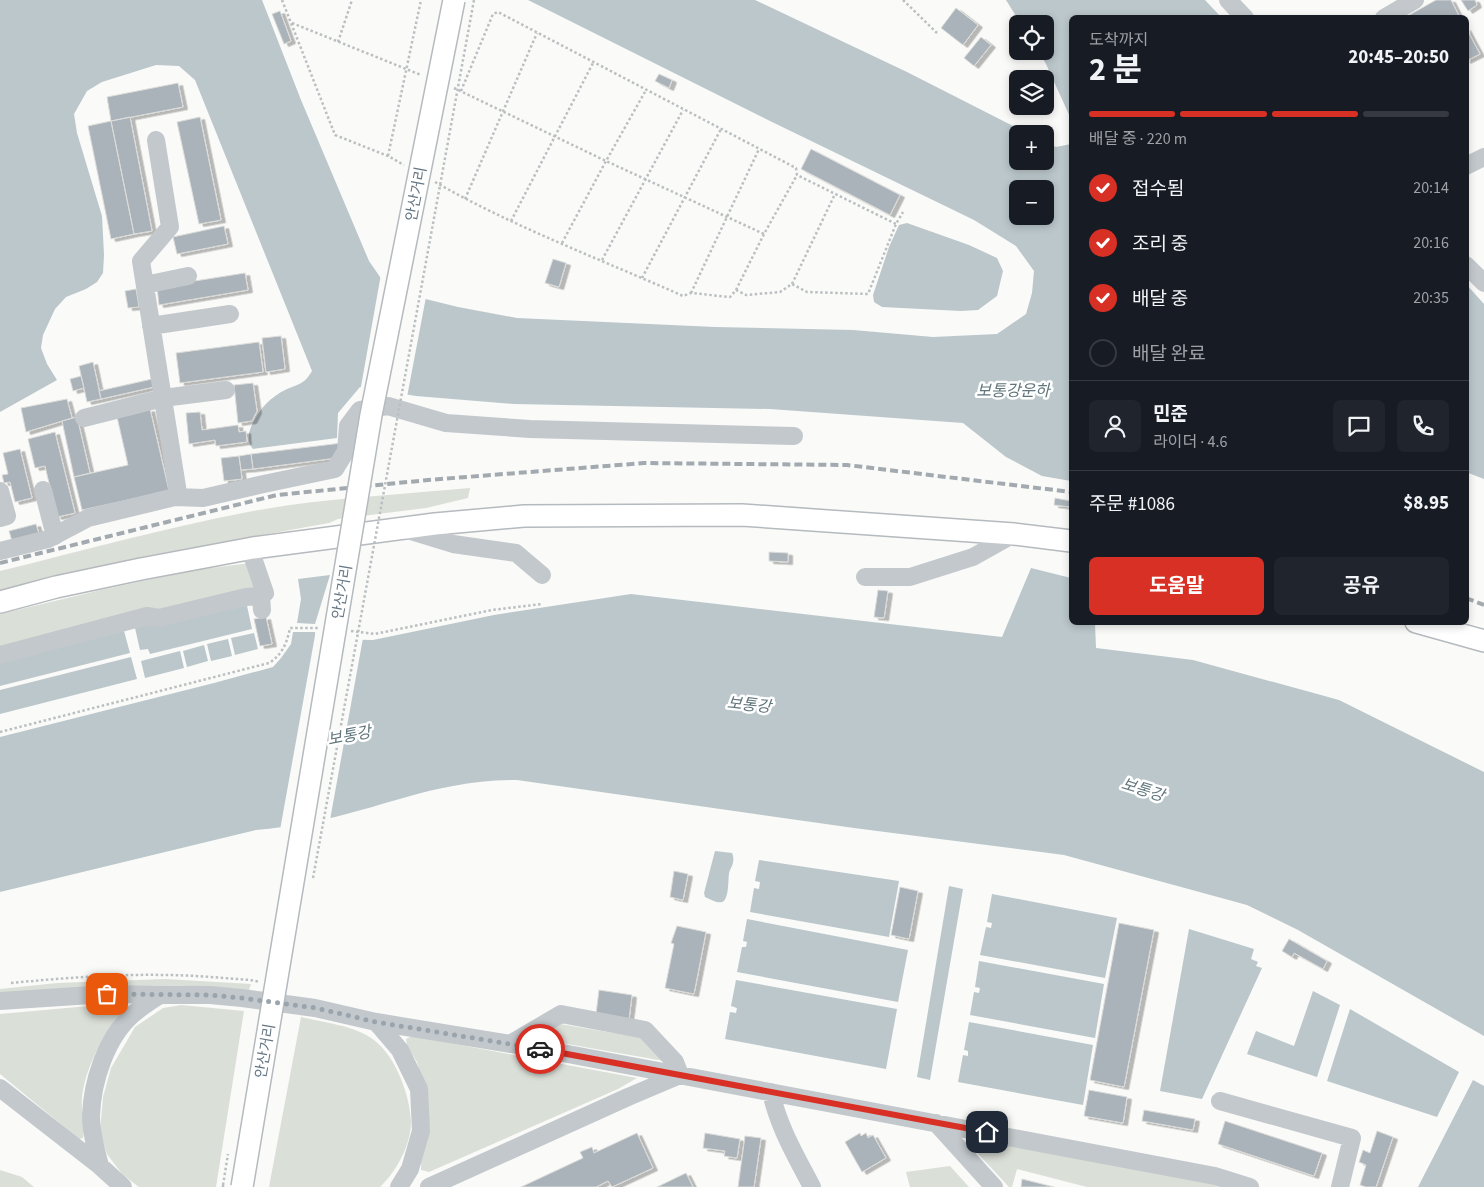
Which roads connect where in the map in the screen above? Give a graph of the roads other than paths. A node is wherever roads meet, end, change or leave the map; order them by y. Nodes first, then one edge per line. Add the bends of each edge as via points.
1 (454, 0) edge
2 (1228, 0) edge
3 (1415, 0) edge
4 (1242, 15) edge
5 (1389, 15) edge
6 (156, 140) dead end
7 (1484, 157) edge
8 (1469, 164) edge
9 (1469, 268) edge
10 (188, 276) dead end
11 (1484, 284) edge
12 (145, 285) junction
13 (230, 314) dead end
14 (152, 326) junction
15 (226, 390) dead end
16 (163, 398) junction
17 (84, 418) dead end
18 (794, 436) dead end
19 (43, 490) dead end
20 (0, 491) edge
21 (175, 497) junction
22 (0, 518) edge
23 (401, 528) junction
24 (1014, 534) junction
25 (54, 536) junction
26 (1069, 541) edge
27 (253, 548) junction
28 (0, 551) edge
29 (542, 575) dead end
30 (865, 577) dead end
31 (0, 602) edge
32 (1427, 625) edge
33 (1484, 641) edge
34 (0, 655) edge
35 (160, 995) junction
36 (0, 1001) edge
37 (376, 1022) junction
38 (510, 1044) junction
39 (680, 1075) junction
40 (0, 1088) edge
41 (771, 1092) junction
42 (1220, 1100) dead end
43 (936, 1123) junction
44 (100, 1166) junction
45 (229, 1186) edge
46 (123, 1187) edge
47 (399, 1187) edge
48 (429, 1187) edge
49 (812, 1187) edge
50 (994, 1187) edge
51 (1250, 1187) edge
52 (1340, 1187) edge

1 - 45 main road, 안산거리, bridge via 371,415
2 - 4 street
3 - 5 street
6 - 12 street via 170,227 141,261
7 - 8 street
9 - 11 street
10 - 12 street
12 - 14 street
13 - 14 street
14 - 16 street
15 - 16 street
16 - 17 street
16 - 21 street via 178,493
18 - 21 street via 455,424 388,406 360,410 348,426 346,451 335,469 203,498
19 - 25 street
20 - 22 street via 7,516
21 - 25 street via 88,518
23 - 24 main road via 524,516 742,515
23 - 27 main road
23 - 29 street via 452,544 516,553
24 - 26 main road
24 - 30 street via 974,557 910,577
25 - 28 street
27 - 31 main road via 132,571
27 - 34 street via 253,558 265,593 261,603 246,597 159,618 147,616
32 - 33 main road
35 - 36 street via 107,994
35 - 37 street via 242,998 316,1008
35 - 44 street via 131,1016 104,1056 95,1086 91,1118
37 - 38 street
37 - 47 street via 400,1050 419,1089 421,1131 410,1169
38 - 39 street
38 - 39 street via 561,1014 645,1030 675,1062
39 - 41 street
39 - 48 street
40 - 44 street
41 - 43 street
41 - 49 street via 774,1108
42 - 52 street via 1352,1138
43 - 50 street
43 - 51 street via 1215,1176
44 - 46 street

